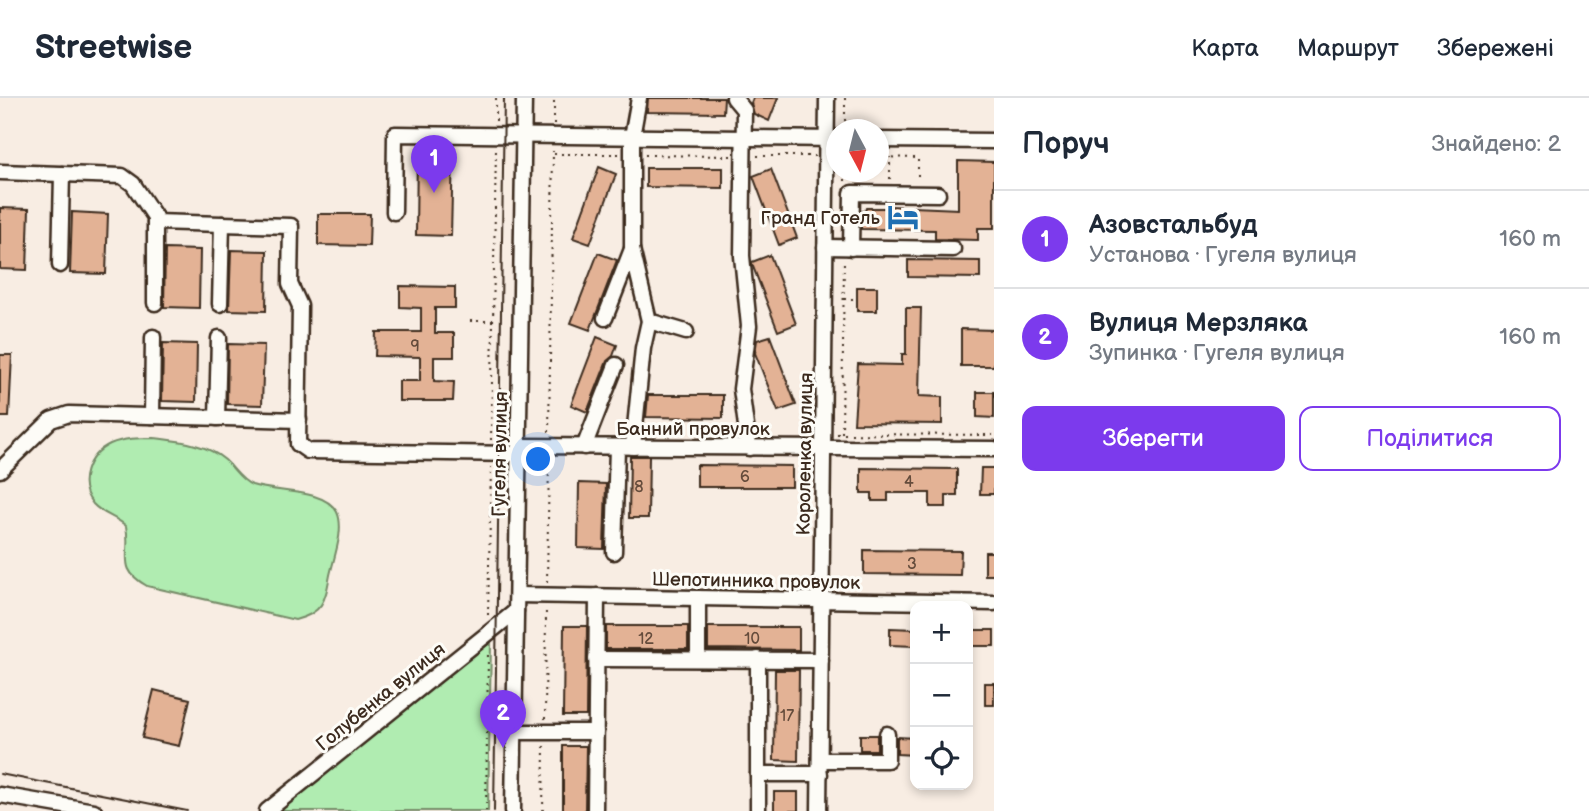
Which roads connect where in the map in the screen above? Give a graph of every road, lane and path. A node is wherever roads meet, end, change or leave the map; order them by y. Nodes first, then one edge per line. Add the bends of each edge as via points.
1 (496, 98) edge
2 (524, 98) edge
3 (639, 98) edge
4 (734, 98) edge
5 (827, 98) edge
6 (845, 98) edge
7 (829, 119) edge
8 (845, 119) edge
9 (496, 136) junction
10 (524, 136) junction
11 (632, 137) junction
12 (743, 138) junction
13 (826, 139) edge
14 (889, 140) edge
15 (994, 141) edge
16 (553, 154) dead end
17 (632, 155) junction
18 (743, 156) junction
19 (826, 156) joint
20 (890, 157) joint
21 (0, 172) edge
22 (62, 174) junction
23 (890, 194) junction
24 (918, 194) junction
25 (938, 194) dead end
26 (394, 212) dead end
27 (155, 222) junction
28 (222, 224) junction
29 (825, 247) junction
30 (848, 248) junction
31 (632, 249) junction
32 (953, 249) dead end
33 (60, 265) dead end
34 (844, 299) junction
35 (857, 299) dead end
36 (155, 303) dead end
37 (220, 304) dead end
38 (605, 318) dead end
39 (470, 321) dead end
40 (493, 321) junction
41 (649, 321) junction
42 (686, 332) dead end
43 (153, 337) dead end
44 (219, 338) dead end
45 (616, 365) dead end
46 (152, 416) junction
47 (217, 418) junction
48 (299, 420) junction
49 (584, 447) junction
50 (617, 447) junction
51 (633, 447) junction
52 (749, 447) junction
53 (823, 448) junction
54 (842, 448) junction
55 (994, 449) edge
56 (519, 450) junction
57 (491, 453) junction
58 (1, 466) edge
59 (614, 552) dead end
60 (516, 595) junction
61 (597, 596) junction
62 (698, 598) junction
63 (821, 600) junction
64 (994, 603) edge
65 (516, 611) junction
66 (488, 634) junction
67 (596, 659) junction
68 (698, 659) junction
69 (758, 659) junction
70 (821, 660) junction
71 (514, 732) junction
72 (596, 732) junction
73 (887, 734) dead end
74 (820, 767) junction
75 (758, 774) junction
76 (0, 795) edge
77 (57, 808) edge
78 (94, 811) edge
79 (267, 811) edge
80 (485, 811) edge
81 (513, 811) edge
82 (595, 811) edge
83 (758, 811) edge
84 (819, 811) edge

1 - 9 path
2 - 10 street, Гугеля вулиця
3 - 11 street
4 - 12 street via 744,110
5 - 7 street, Короленка вулиця
6 - 8 path
9 - 10 street
9 - 26 street via 396,134
9 - 40 path
10 - 11 street
10 - 56 street, Гугеля вулиця
11 - 12 street
11 - 17 street
12 - 13 street
12 - 18 street
14 - 15 street
16 - 17 path
17 - 18 path
17 - 31 street
18 - 19 path
18 - 52 street via 742,256 749,326 741,389
19 - 29 street, Короленка вулиця
20 - 23 path
20 - 24 path via 918,158
21 - 22 street
22 - 27 street via 122,176 133,184
22 - 33 street
23 - 24 street
23 - 30 street via 852,193
24 - 25 street
27 - 28 street
27 - 36 street
28 - 37 street
28 - 48 street via 291,226 290,284 300,306
29 - 30 street
29 - 53 street, Короленка вулиця
30 - 32 street
30 - 34 path
31 - 38 street
31 - 41 street
34 - 35 path
34 - 54 path
39 - 40 path
40 - 57 path
41 - 42 street
41 - 51 street
43 - 46 street
44 - 47 street
45 - 49 street
46 - 47 street
46 - 58 street via 69,414 51,420
47 - 48 street
48 - 57 street, Банний провулок via 298,444 308,451
49 - 50 street, Банний провулок
49 - 56 street, Банний провулок
50 - 51 street, Банний провулок
50 - 59 street
51 - 52 street, Банний провулок
52 - 53 street, Банний провулок
53 - 54 street, Банний провулок
53 - 63 street, Короленка вулиця
54 - 55 street, Банний провулок
56 - 57 street, Банний провулок
56 - 60 street, Гугеля вулиця
57 - 66 path
60 - 61 street, Шепотинника провулок
60 - 65 street, Гугеля вулиця
61 - 62 street, Шепотинника провулок
61 - 67 street
62 - 63 street, Шепотинника провулок
62 - 68 street
63 - 64 street, Шепотинника провулок
63 - 70 street, Короленка вулиця
65 - 66 street, Голубенка вулиця
65 - 71 street, Гугеля вулиця
66 - 79 street, Голубенка вулиця
66 - 80 path
67 - 68 street
67 - 72 street
68 - 69 street
69 - 70 street
69 - 75 street
70 - 74 street, Короленка вулиця
71 - 72 street
71 - 81 street, Гугеля вулиця
72 - 82 street
73 - 74 street via 887,760
74 - 75 street
74 - 84 street, Короленка вулиця
75 - 83 street
76 - 77 street
77 - 78 street

